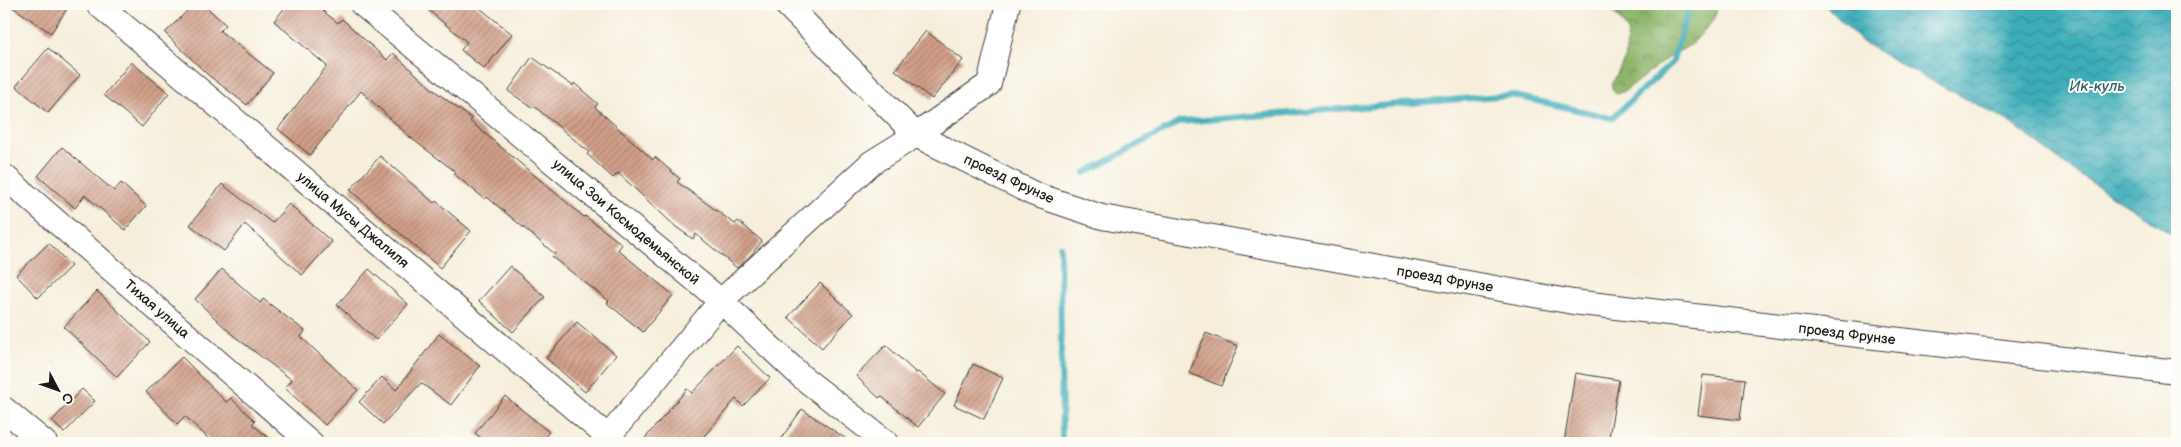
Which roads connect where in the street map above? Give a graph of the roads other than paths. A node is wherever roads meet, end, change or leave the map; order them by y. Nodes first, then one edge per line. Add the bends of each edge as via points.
1 (98, 4) edge
2 (362, 4) edge
3 (786, 4) edge
4 (1008, 4) edge
5 (916, 135) junction
6 (4, 176) edge
7 (721, 301) junction
8 (2177, 372) edge
9 (4, 409) edge
10 (605, 440) edge
11 (45, 443) edge
12 (311, 443) edge
13 (887, 443) edge

1 - 10 street, улица Мусы Джалиля
2 - 7 street, улица Зои Космодемьянской
3 - 5 street, проезд Фрунзе
4 - 5 street via 989,84
5 - 7 street via 871,163
5 - 8 street, проезд Фрунзе via 1034,194 1102,217 1573,302
6 - 12 street, Тихая улица
7 - 10 street
7 - 13 street, улица Зои Космодемьянской via 802,377
9 - 11 street

